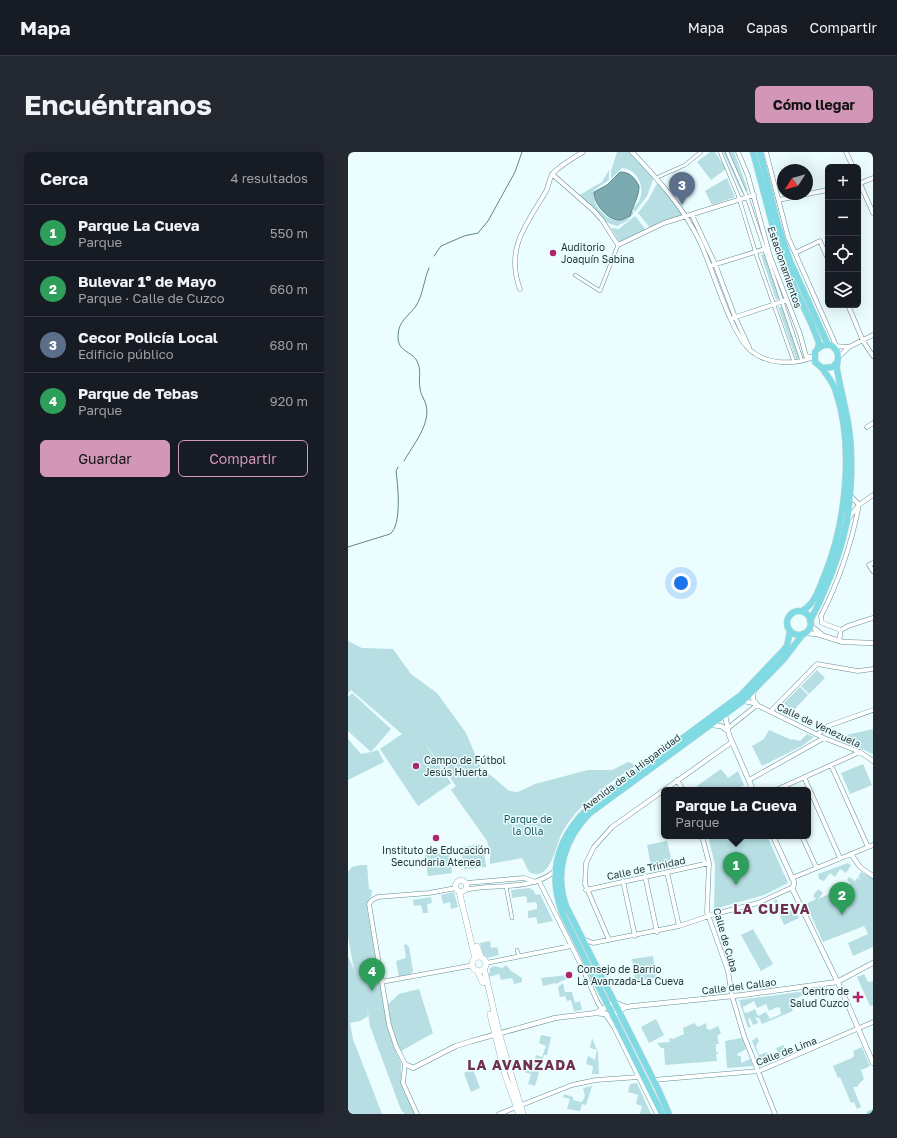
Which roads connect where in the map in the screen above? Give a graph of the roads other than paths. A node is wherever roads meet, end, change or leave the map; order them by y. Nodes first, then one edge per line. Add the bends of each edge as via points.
1 (583, 152) edge
2 (632, 152) edge
3 (701, 152) edge
4 (720, 152) edge
5 (727, 152) edge
6 (738, 152) edge
7 (753, 152) edge
8 (760, 152) edge
9 (766, 152) edge
10 (846, 152) edge
11 (852, 164) edge
12 (552, 174) junction
13 (656, 178) junction
14 (873, 178) edge
15 (861, 181) edge
16 (861, 186) edge
17 (825, 191) edge
18 (777, 193) edge
19 (813, 193) edge
20 (754, 195) junction
21 (747, 198) junction
22 (740, 200) junction
23 (779, 200) edge
24 (873, 213) edge
25 (692, 215) junction
26 (686, 217) junction
27 (618, 245) junction
28 (765, 249) junction
29 (755, 252) junction
30 (796, 252) junction
31 (825, 252) edge
32 (713, 264) junction
33 (575, 275) dead end
34 (520, 289) dead end
35 (787, 300) junction
36 (782, 302) junction
37 (774, 305) junction
38 (849, 308) edge
39 (733, 318) junction
40 (873, 335) edge
41 (863, 340) junction
42 (834, 346) junction
43 (849, 347) junction
44 (818, 348) junction
45 (873, 356) edge
46 (814, 357) junction
47 (838, 360) junction
48 (802, 361) junction
49 (794, 362) junction
50 (822, 368) junction
51 (873, 423) edge
52 (867, 427) dead end
53 (850, 495) junction
54 (873, 495) edge
55 (859, 505) junction
56 (847, 521) junction
57 (871, 564) edge
58 (873, 571) edge
59 (802, 611) junction
60 (873, 618) edge
61 (810, 623) junction
62 (841, 630) junction
63 (790, 631) junction
64 (804, 633) junction
65 (826, 637) junction
66 (839, 641) junction
67 (873, 643) edge
68 (873, 669) edge
69 (754, 690) junction
70 (742, 701) junction
71 (757, 705) junction
72 (873, 710) edge
73 (771, 711) junction
74 (725, 715) junction
75 (711, 725) junction
76 (728, 730) junction
77 (818, 734) junction
78 (824, 738) junction
79 (732, 742) junction
80 (860, 752) junction
81 (873, 761) edge
82 (831, 765) junction
83 (804, 777) junction
84 (677, 780) junction
85 (748, 780) junction
86 (667, 787) edge
87 (680, 787) edge
88 (752, 787) edge
89 (785, 787) edge
90 (808, 787) edge
91 (661, 792) edge
92 (811, 793) edge
93 (703, 839) edge
94 (774, 839) edge
95 (803, 839) edge
96 (873, 845) edge
97 (868, 847) junction
98 (851, 854) junction
99 (840, 858) junction
100 (709, 863) junction
101 (816, 867) junction
102 (555, 871) junction
103 (667, 872) junction
104 (645, 876) junction
105 (873, 876) edge
106 (792, 878) junction
107 (537, 881) junction
108 (623, 881) junction
109 (506, 886) junction
110 (793, 887) junction
111 (462, 889) junction
112 (586, 890) junction
113 (709, 916) junction
114 (512, 918) dead end
115 (679, 926) junction
116 (657, 932) junction
117 (634, 936) junction
118 (582, 938) junction
119 (609, 940) junction
120 (593, 943) junction
121 (571, 946) junction
122 (517, 950) dead end
123 (588, 953) junction
124 (518, 956) junction
125 (478, 957) junction
126 (873, 964) edge
127 (485, 965) junction
128 (475, 968) junction
129 (381, 982) junction
130 (837, 982) junction
131 (732, 996) junction
132 (608, 1005) junction
133 (626, 1007) junction
134 (619, 1012) junction
135 (596, 1013) junction
136 (610, 1015) junction
137 (623, 1021) junction
138 (873, 1022) edge
139 (858, 1029) junction
140 (497, 1034) junction
141 (873, 1063) edge
142 (405, 1064) junction
143 (759, 1071) junction
144 (639, 1077) junction
145 (653, 1080) junction
146 (518, 1107) junction
147 (416, 1114) edge
148 (499, 1114) edge
149 (519, 1114) edge
150 (523, 1114) edge
151 (656, 1114) edge
152 (662, 1114) edge
153 (669, 1114) edge
154 (774, 1114) edge

1 - 12 street
2 - 13 street
3 - 13 street via 685,165
4 - 22 street
5 - 21 street
6 - 20 street, Estacionamientos
7 - 44 main road via 778,242 819,343
8 - 42 main road via 788,255 800,285
9 - 18 street
10 - 11 street
12 - 27 street via 602,220
12 - 34 street via 546,191 524,228 514,257
13 - 26 street
14 - 15 street
16 - 24 street
17 - 19 street
20 - 21 street
20 - 28 street, Estacionamientos
21 - 22 street
21 - 28 street
22 - 25 street
22 - 29 street
23 - 30 street via 788,237
25 - 26 street
25 - 32 street
26 - 27 street via 657,226
26 - 32 street
27 - 33 street via 600,290
28 - 29 street
28 - 35 street, Estacionamientos
28 - 36 street
29 - 32 street
29 - 37 street
30 - 31 street via 820,241
30 - 42 street
32 - 39 street
35 - 36 street
35 - 46 street, Estacionamientos via 800,334 803,350 806,356
36 - 37 street
36 - 48 street
37 - 39 street
37 - 49 street
38 - 41 street
39 - 49 street via 750,350 772,360
40 - 41 street
41 - 43 street
41 - 45 street
42 - 43 street
42 - 44 main road
42 - 47 main road
43 - 47 street
44 - 46 main road
46 - 48 street
46 - 50 main road via 818,366
47 - 50 main road via 828,369
47 - 53 main road via 850,431
48 - 49 street
50 - 59 main road via 836,390 841,410 845,453 844,495 838,534 830,562 814,601
51 - 52 street
53 - 55 street
53 - 56 main road
54 - 55 street
55 - 56 street
55 - 62 street via 847,558 839,581 821,616 822,623
56 - 61 main road via 834,569
57 - 58 street
59 - 61 main road
59 - 63 main road via 788,616 787,624
60 - 62 street
61 - 64 main road
61 - 65 street
62 - 66 street
63 - 64 main road via 796,634
63 - 102 main road, Avenida de la Hispanidad via 787,646 742,695 587,809 566,835
64 - 65 street
64 - 69 main road, Avenida de la Hispanidad via 784,659
65 - 66 street
66 - 67 street
68 - 73 street via 858,671 817,664
69 - 70 main road, Avenida de la Hispanidad
69 - 71 street via 753,699
70 - 71 street, Calle de Venezuela
70 - 74 main road, Avenida de la Hispanidad
71 - 73 street, Calle de Venezuela
71 - 76 street
72 - 77 street via 828,726
73 - 77 street, Calle de Venezuela
74 - 75 main road, Avenida de la Hispanidad
74 - 76 street
75 - 76 street
75 - 118 main road, Avenida de la Hispanidad via 600,805 585,818 573,834 563,859 561,888 566,906
76 - 79 street
77 - 78 street, Calle de Venezuela
78 - 80 street, Calle de Venezuela
78 - 85 street
79 - 84 street
79 - 85 street
80 - 81 street, Calle de Venezuela
80 - 82 street
82 - 83 street
82 - 97 street
83 - 89 street
83 - 90 street
84 - 86 street
84 - 87 street
85 - 88 street
91 - 112 street via 606,832 594,847 586,863
92 - 99 street
93 - 100 street, Calle de Cuba
94 - 106 street
95 - 101 street
96 - 97 street
97 - 98 street
98 - 99 street
98 - 105 street via 860,867
99 - 101 street
100 - 103 street, Calle de Trinidad
100 - 113 street, Calle de Cuba
101 - 106 street
102 - 107 street
102 - 132 main road, Avenida de la Hispanidad via 555,889 560,908
103 - 104 street, Calle de Trinidad
103 - 115 street
104 - 108 street, Calle de Trinidad
104 - 116 street
106 - 110 street
107 - 109 street
107 - 111 street via 524,878
107 - 121 street, Avenida de la Hispanidad
108 - 112 street, Calle de Trinidad
108 - 117 street
109 - 111 street
109 - 114 street
110 - 113 street via 758,903
110 - 130 street
111 - 125 main road
111 - 129 street via 376,898 369,902 368,911
112 - 119 street
113 - 115 street
113 - 131 street, Calle de Cuba via 728,971
115 - 116 street
116 - 117 street
117 - 119 street
118 - 120 street
118 - 123 main road, Avenida de la Hispanidad
119 - 120 street
120 - 123 street
121 - 124 street
121 - 132 street, Avenida de la Hispanidad via 584,976
122 - 124 street
123 - 132 main road, Avenida de la Hispanidad
124 - 127 street
125 - 127 main road
125 - 128 main road via 472,962
126 - 130 street, Calle del Callao
127 - 128 main road
127 - 140 main road
128 - 129 street via 468,966
128 - 140 main road via 481,976
129 - 142 street via 394,1040
130 - 131 street, Calle del Callao
130 - 139 street
131 - 133 street, Calle del Callao
131 - 143 street, Calle de Cuba via 744,1036
132 - 133 street, Calle del Callao
132 - 134 main road, Avenida de la Hispanidad
132 - 135 street
132 - 136 main road, Avenida de la Hispanidad
133 - 134 street, Calle del Callao
133 - 137 street
134 - 136 street, Calle del Callao
134 - 137 main road, Avenida de la Hispanidad
135 - 136 street
135 - 140 street via 555,1018
136 - 144 street, Avenida de la Hispanidad
136 - 152 main road, Avenida de la Hispanidad
137 - 145 main road, Avenida de la Hispanidad
138 - 139 street, Calle de Lima
139 - 141 street
139 - 143 street, Calle de Lima
140 - 142 street via 456,1046 413,1068
140 - 146 main road
142 - 147 street via 403,1083
143 - 145 street, Calle de Lima
143 - 154 street, Calle de Cuba
144 - 146 street via 596,1080 572,1085
144 - 151 street, Avenida de la Hispanidad
145 - 153 main road, Avenida de la Hispanidad
146 - 148 street
146 - 149 main road
146 - 150 main road

